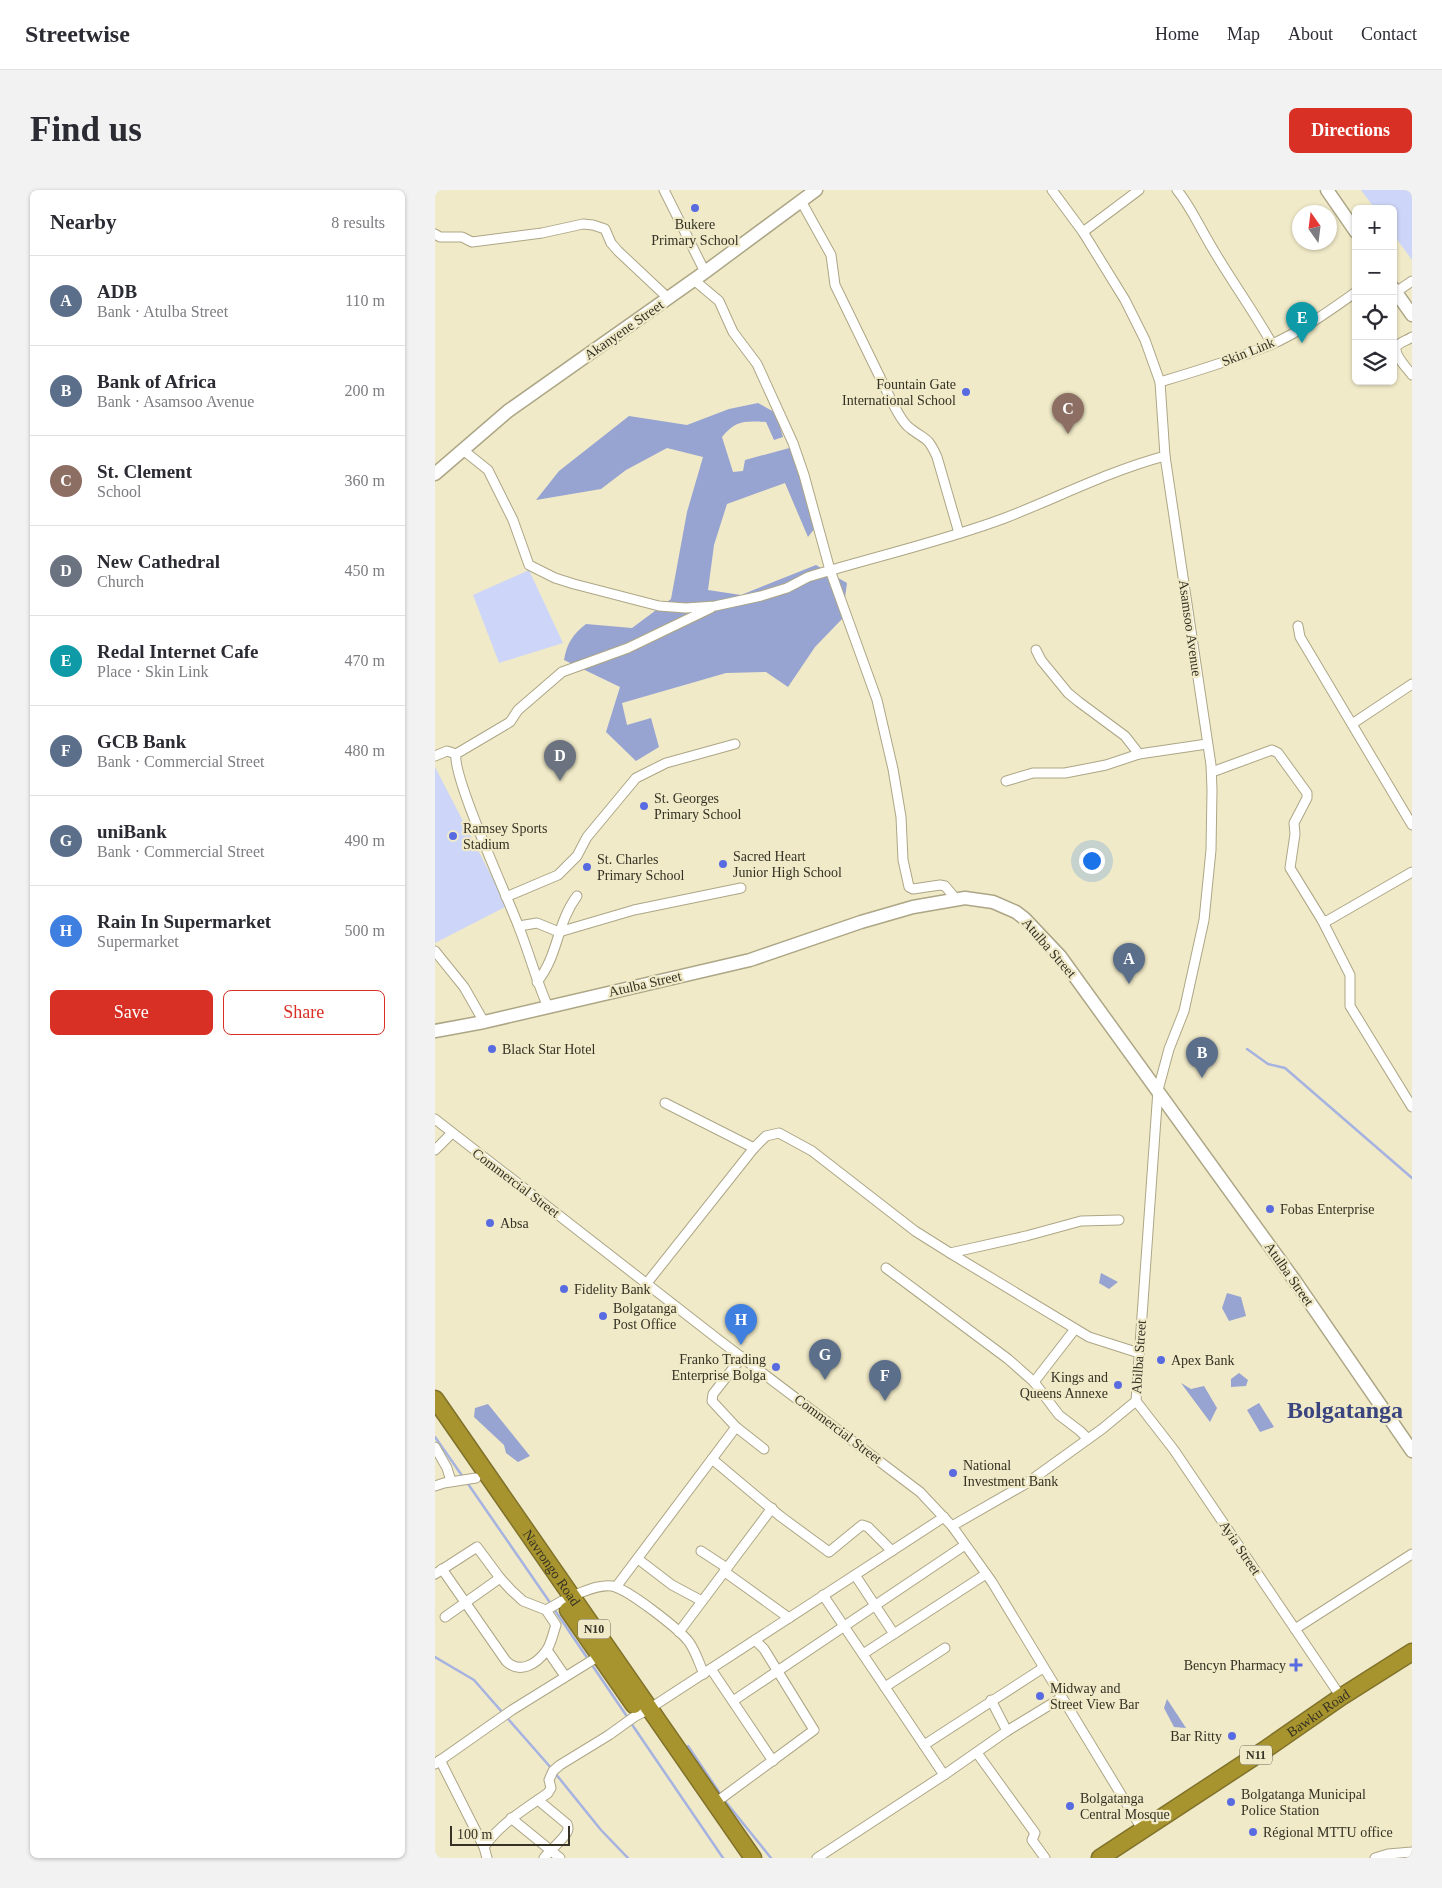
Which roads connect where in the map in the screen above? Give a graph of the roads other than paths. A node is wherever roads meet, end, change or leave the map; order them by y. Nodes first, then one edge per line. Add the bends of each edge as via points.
1 (664, 190) edge
2 (816, 190) edge
3 (1052, 190) edge
4 (1139, 190) edge
5 (1177, 190) edge
6 (1327, 190) edge
7 (801, 201) junction
8 (1352, 226) edge
9 (1083, 232) junction
10 (435, 234) edge
11 (705, 272) junction
12 (694, 280) junction
13 (1412, 282) edge
14 (1397, 289) edge
15 (1397, 293) edge
16 (1352, 295) edge
17 (668, 298) junction
18 (1412, 315) edge
19 (1412, 338) edge
20 (1271, 344) junction
21 (1412, 375) edge
22 (1160, 382) junction
23 (463, 450) junction
24 (1165, 456) junction
25 (435, 474) edge
26 (959, 533) junction
27 (830, 570) junction
28 (715, 606) junction
29 (1298, 626) dead end
30 (1036, 650) dead end
31 (1412, 684) edge
32 (1352, 724) junction
33 (735, 744) dead end
34 (1207, 744) junction
35 (456, 754) junction
36 (1139, 754) junction
37 (435, 756) edge
38 (1212, 772) junction
39 (1006, 781) dead end
40 (1412, 824) edge
41 (1412, 872) edge
42 (741, 888) dead end
43 (506, 896) junction
44 (577, 896) dead end
45 (956, 899) junction
46 (1322, 920) junction
47 (519, 926) junction
48 (559, 932) junction
49 (435, 951) edge
50 (537, 982) junction
51 (548, 1007) junction
52 (484, 1022) junction
53 (435, 1030) edge
54 (1158, 1090) junction
55 (665, 1103) dead end
56 (1412, 1107) edge
57 (435, 1119) edge
58 (451, 1134) junction
59 (754, 1148) junction
60 (435, 1150) edge
61 (1119, 1220) dead end
62 (950, 1253) junction
63 (886, 1268) dead end
64 (647, 1284) junction
65 (1075, 1329) junction
66 (1139, 1353) junction
67 (742, 1357) junction
68 (1034, 1382) junction
69 (435, 1399) edge
70 (1136, 1401) junction
71 (435, 1417) edge
72 (736, 1427) junction
73 (1087, 1438) junction
74 (435, 1447) edge
75 (764, 1449) dead end
76 (1412, 1451) edge
77 (712, 1460) junction
78 (477, 1478) junction
79 (451, 1481) junction
80 (435, 1486) edge
81 (772, 1508) junction
82 (944, 1517) junction
83 (952, 1526) junction
84 (965, 1545) junction
85 (701, 1551) dead end
86 (892, 1551) junction
87 (1412, 1554) edge
88 (638, 1559) junction
89 (726, 1570) junction
90 (439, 1571) edge
91 (986, 1574) junction
92 (855, 1575) junction
93 (500, 1578) junction
94 (616, 1587) junction
95 (823, 1595) junction
96 (566, 1599) junction
97 (702, 1601) junction
98 (466, 1602) junction
99 (875, 1605) junction
100 (546, 1610) junction
101 (445, 1617) dead end
102 (789, 1618) junction
103 (844, 1626) junction
104 (1295, 1630) junction
105 (679, 1632) junction
106 (894, 1634) junction
107 (755, 1640) junction
108 (945, 1648) dead end
109 (547, 1650) junction
110 (1412, 1652) edge
111 (863, 1654) junction
112 (599, 1656) junction
113 (1043, 1668) junction
114 (778, 1670) junction
115 (708, 1671) junction
116 (565, 1676) junction
117 (885, 1687) junction
118 (1341, 1697) junction
119 (1061, 1698) junction
120 (733, 1700) junction
121 (991, 1700) junction
122 (645, 1711) junction
123 (1007, 1731) junction
124 (924, 1745) junction
125 (977, 1753) junction
126 (773, 1761) junction
127 (438, 1762) edge
128 (944, 1775) junction
129 (538, 1800) junction
130 (715, 1804) junction
131 (511, 1818) junction
132 (1143, 1829) junction
133 (484, 1847) junction
134 (550, 1849) junction
135 (1412, 1852) edge
136 (1111, 1855) edge
137 (487, 1858) edge
138 (544, 1858) edge
139 (560, 1858) edge
140 (741, 1858) edge
141 (753, 1858) edge
142 (817, 1858) edge
143 (1045, 1858) edge
144 (1375, 1858) edge

1 - 11 street
2 - 7 street, Akanyene Street
3 - 9 street, Asamsoo Avenue
4 - 9 street
5 - 20 street via 1191,207
6 - 8 street
7 - 11 street, Akanyene Street
7 - 26 street via 831,255 835,284 893,404 910,429 933,446
9 - 22 street, Asamsoo Avenue via 1125,300 1145,340
10 - 17 street via 462,237 472,242 583,224 598,226 605,229 618,251
11 - 12 street, Akanyene Street
12 - 17 street, Akanyene Street
12 - 27 street via 719,301 733,332 757,364 793,443
13 - 14 street
15 - 18 street
16 - 20 street, Skin Link
17 - 23 street, Akanyene Street via 508,411
19 - 21 street via 1396,349
20 - 22 street, Skin Link
22 - 24 street, Asamsoo Avenue
23 - 25 street, Akanyene Street
23 - 28 street via 488,470 513,520 529,564 555,578 659,606
24 - 26 street via 1138,463 1005,518
24 - 34 street, Asamsoo Avenue
26 - 27 street
27 - 28 street via 787,588
27 - 45 street via 877,700 893,769 909,887 940,884
28 - 35 street via 628,648 562,672 517,710 510,722
29 - 32 street via 1300,637
30 - 36 street via 1069,693 1125,736
31 - 32 street
32 - 40 street
33 - 43 street via 666,763 637,778 587,837 577,856 558,874
34 - 36 street
34 - 38 street, Asamsoo Avenue
35 - 37 street via 447,752
35 - 43 street via 463,788
36 - 39 street via 1106,765 1065,773 1033,773
38 - 46 street via 1268,750 1276,750 1307,793 1294,823 1289,866
38 - 54 street, Asamsoo Avenue via 1211,850 1204,920 1184,1010
41 - 46 street via 1327,921
42 - 48 street via 634,910
43 - 47 street
44 - 48 street
45 - 51 street, Atulba Street via 861,922 750,960
45 - 54 street, Atulba Street via 975,898 993,902 1025,919 1059,956
46 - 56 street via 1350,975 1350,1006
47 - 48 street via 537,923
47 - 50 street
48 - 50 street via 553,957
49 - 52 street via 464,987
50 - 51 street
51 - 52 street, Atulba Street
52 - 53 street, Atulba Street
54 - 66 street, Abilba Street
54 - 76 street, Atulba Street
55 - 59 street
57 - 58 street, Commercial Street
58 - 60 street
58 - 64 street, Commercial Street
59 - 62 street via 766,1136 779,1133 787,1137 812,1151 915,1231
59 - 64 street
61 - 62 street via 1081,1221
62 - 65 street
63 - 68 street
64 - 67 street, Commercial Street
65 - 66 street
65 - 68 street
66 - 70 street, Abilba Street
67 - 72 street via 713,1394 713,1401
67 - 82 street, Commercial Street via 900,1475
68 - 73 street via 1059,1415
69 - 96 highway, Navrongo Road / N10
70 - 73 street, Abilba Street
70 - 104 street, Ayia Street via 1174,1450
71 - 78 highway, Navrongo Road / N10
72 - 75 street
72 - 77 street
73 - 83 street, Abilba Street via 1027,1483
74 - 79 street
77 - 81 street
77 - 88 street
78 - 79 street
78 - 96 highway, Navrongo Road / N10
79 - 80 street
81 - 86 street via 829,1552 862,1525 868,1526
81 - 89 street
82 - 83 street, Commercial Street
82 - 86 street
83 - 84 street, Commercial Street
84 - 91 street, Commercial Street
84 - 99 street
85 - 89 street
86 - 92 street
87 - 104 street
88 - 94 street
88 - 97 street
89 - 97 street
89 - 102 street
90 - 93 street via 477,1547
90 - 98 street
91 - 106 street
91 - 113 street, Commercial Street
92 - 95 street
92 - 99 street
93 - 98 street
93 - 100 street via 523,1601
94 - 96 street via 597,1587
94 - 105 street via 633,1596
95 - 102 street
95 - 103 street
96 - 100 street
96 - 112 highway, Navrongo Road / N10
96 - 122 highway, Navrongo Road / N10
97 - 105 street
98 - 101 street
98 - 109 street via 512,1667 535,1662
99 - 103 street
99 - 106 street
100 - 109 street via 556,1625
102 - 107 street
103 - 111 street
103 - 114 street
104 - 118 street, Ayia Street
105 - 115 street via 689,1641
106 - 111 street
107 - 114 street
107 - 115 street
108 - 117 street
109 - 116 street
110 - 118 highway, Bawku Road / N11
111 - 117 street
112 - 116 street
112 - 122 highway, Navrongo Road / N10
113 - 119 street, Commercial Street
113 - 121 street
114 - 120 street
114 - 126 street via 814,1730
115 - 120 street
115 - 122 street
116 - 127 street
117 - 124 street
118 - 132 highway, Bawku Road / N11
119 - 123 street
119 - 132 street, Commercial Street
120 - 126 street
121 - 123 street
121 - 124 street
122 - 129 street via 556,1768 549,1780 551,1788
122 - 130 highway, Navrongo Road / N10
122 - 140 highway, Navrongo Road / N10
123 - 125 street
124 - 128 street
125 - 128 street
125 - 143 street via 1035,1833 1032,1840
126 - 130 street
127 - 133 street
128 - 142 street
129 - 131 street
129 - 134 street via 568,1828 568,1832
130 - 141 highway, Navrongo Road / N10
131 - 133 street
131 - 134 street
132 - 136 highway, Bawku Road / N11
133 - 137 street
134 - 138 street
134 - 139 street
135 - 144 street

